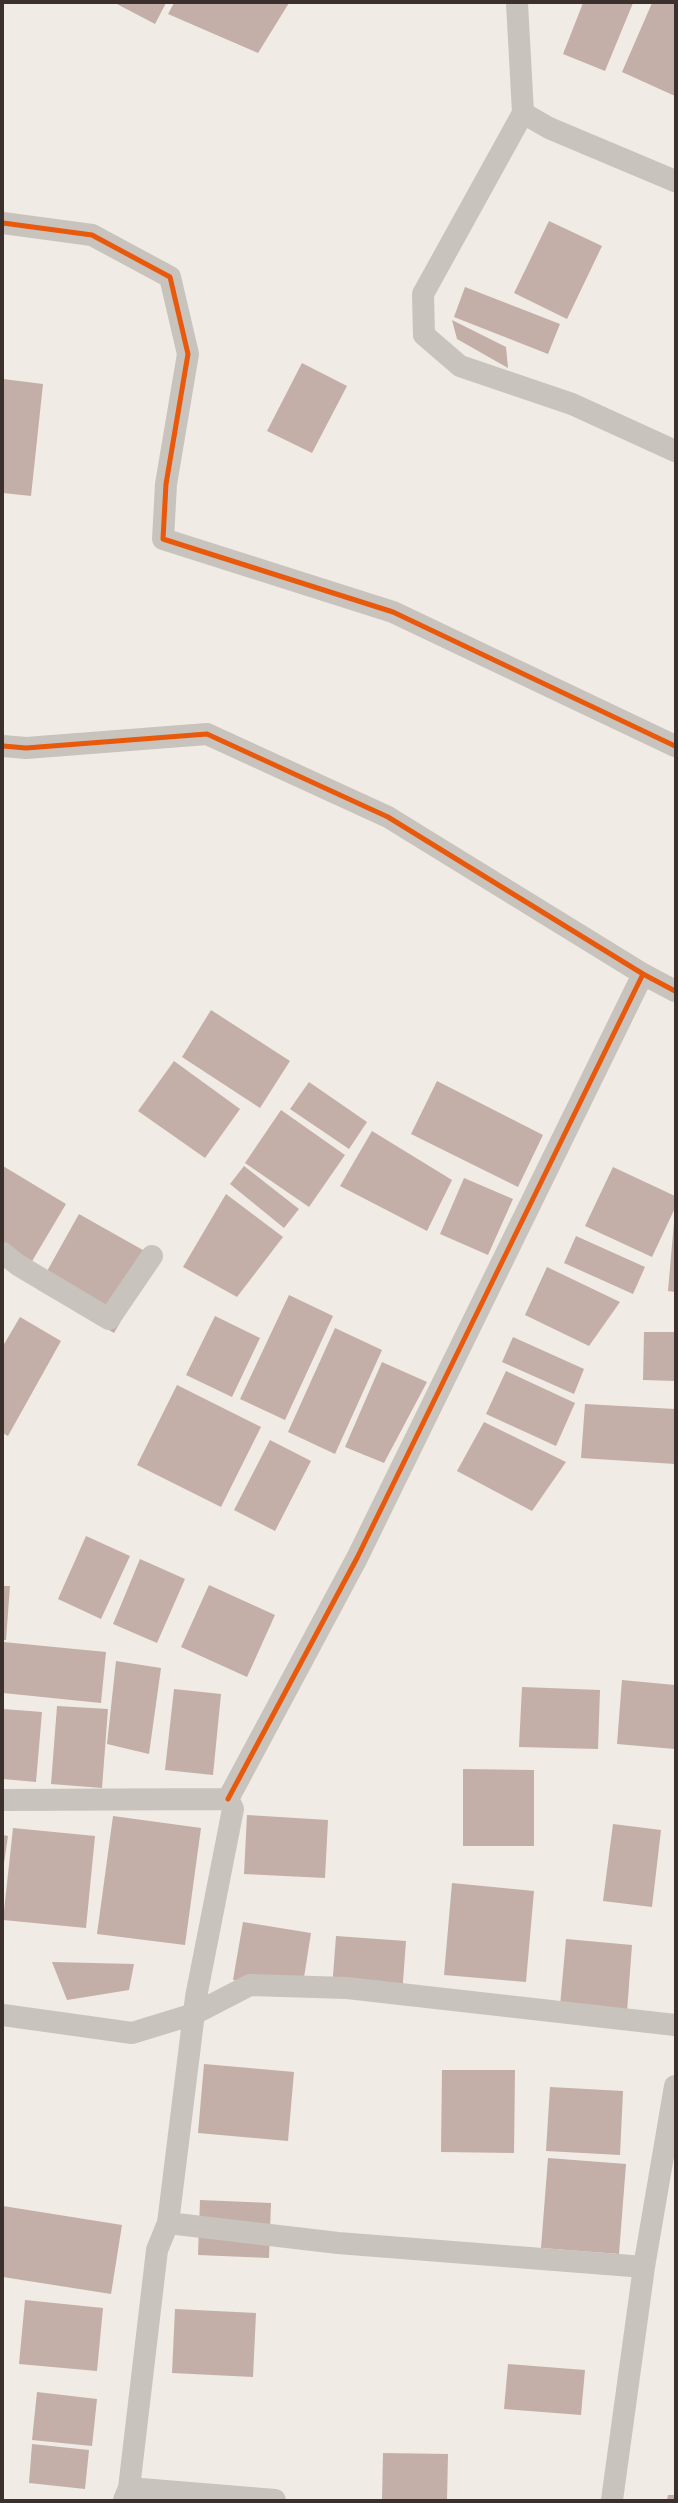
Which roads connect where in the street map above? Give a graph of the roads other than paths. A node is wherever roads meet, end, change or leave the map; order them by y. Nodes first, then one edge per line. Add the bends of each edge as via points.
1 (517, 3) edge
2 (523, 113) junction
3 (675, 181) edge
4 (3, 223) edge
5 (675, 450) edge
6 (3, 746) edge
7 (675, 746) edge
8 (643, 974) junction
9 (675, 991) edge
10 (3, 1253) edge
11 (152, 1256) dead end
12 (228, 1799) junction
13 (3, 1800) edge
14 (194, 2014) junction
15 (3, 2015) edge
16 (675, 2025) edge
17 (675, 2086) edge
18 (168, 2224) junction
19 (644, 2267) junction
20 (126, 2494) edge
21 (275, 2500) edge
22 (612, 2500) edge

1 - 2 street
2 - 3 street via 549,128
2 - 5 street via 422,294 424,335 460,366 572,404
4 - 7 street via 92,235 170,278 188,354 166,484 163,539 393,612
6 - 8 street via 26,748 207,734 388,817
8 - 9 street
8 - 12 street via 357,1558
10 - 11 street via 18,1265 110,1318
12 - 13 street
12 - 14 street via 233,1809
14 - 15 street via 132,2033
14 - 16 street via 250,1985 347,1988
14 - 18 street
17 - 19 street
18 - 19 street via 338,2243
18 - 20 street via 157,2250
19 - 22 street
20 - 21 street

